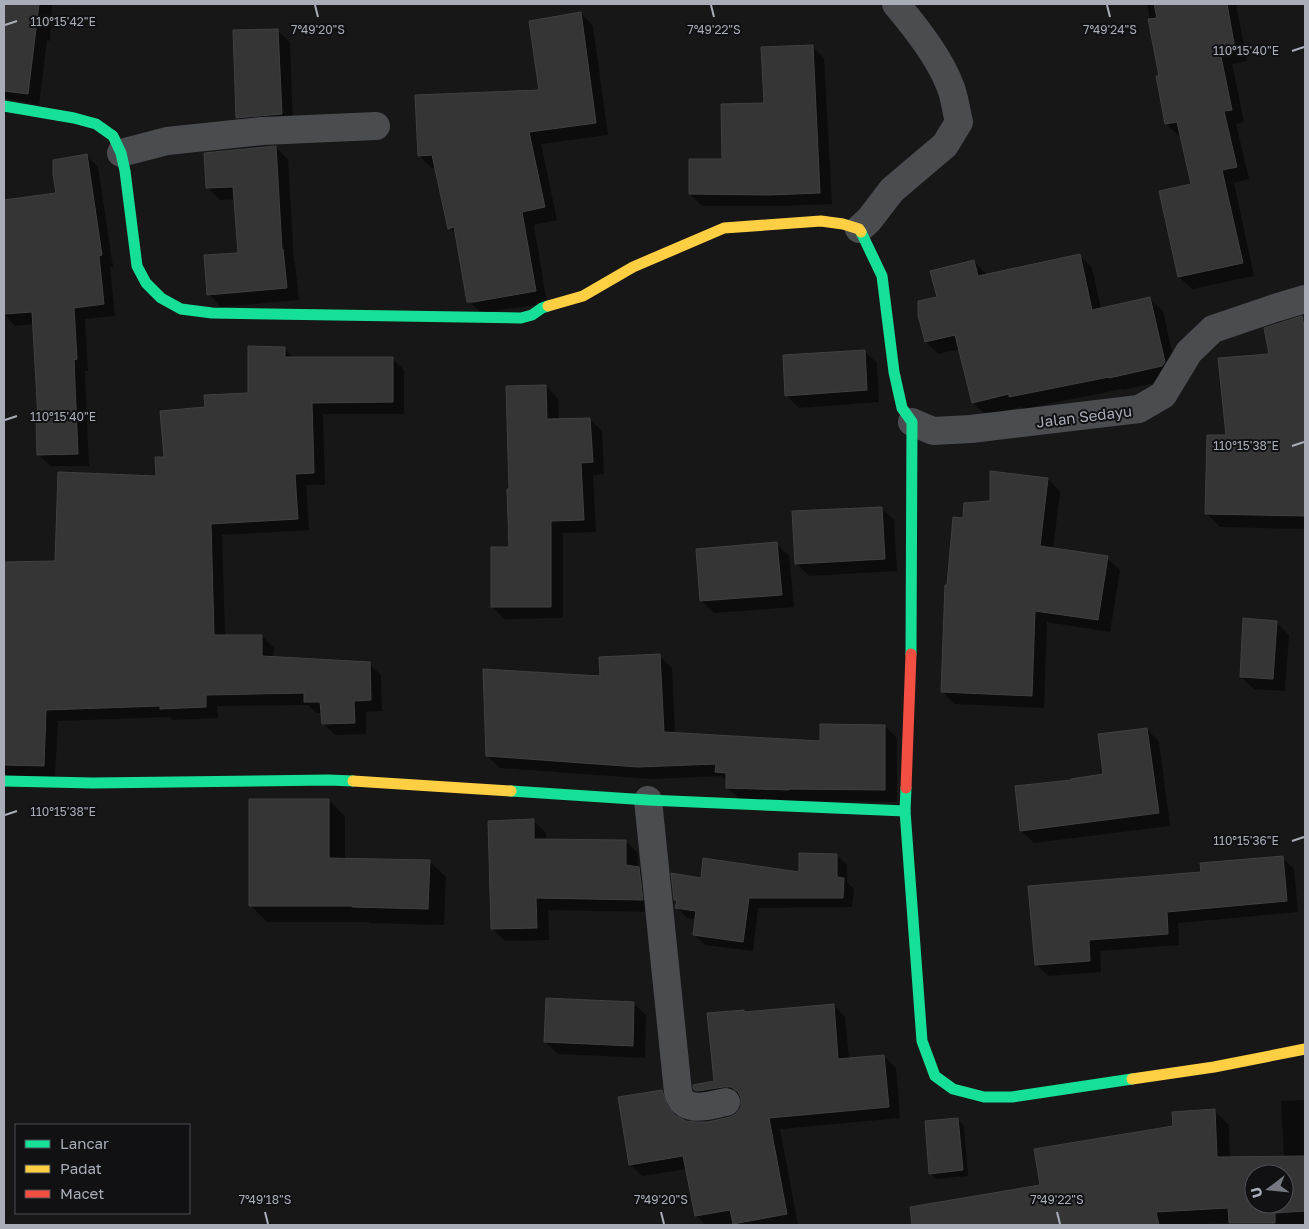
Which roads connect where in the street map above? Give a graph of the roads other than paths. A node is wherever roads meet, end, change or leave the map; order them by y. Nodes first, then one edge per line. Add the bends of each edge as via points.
1 (896, 4) edge
2 (4, 106) edge
3 (376, 126) dead end
4 (121, 153) junction
5 (859, 229) junction
6 (1305, 300) edge
7 (912, 422) junction
8 (4, 781) edge
9 (648, 800) junction
10 (905, 812) junction
11 (1305, 1049) edge
12 (726, 1102) dead end

1 - 5 street via 934,55 951,88 959,122 945,145 892,190
2 - 4 street via 96,124 113,136
3 - 4 street via 262,131 167,141
4 - 5 street via 137,266 146,284 161,298 181,309 212,314 520,318 583,296 633,268 724,228 821,221
5 - 7 street via 882,276 896,381 902,408
6 - 7 street, Jalan Sedayu via 1213,329 1189,352 1163,395 1139,409 971,429 933,431
7 - 10 street via 912,634
8 - 9 street via 329,780
9 - 10 street
9 - 12 street via 678,1092 680,1099 689,1106
10 - 11 street via 922,1041 935,1076 953,1089 984,1098 1012,1097 1214,1067

